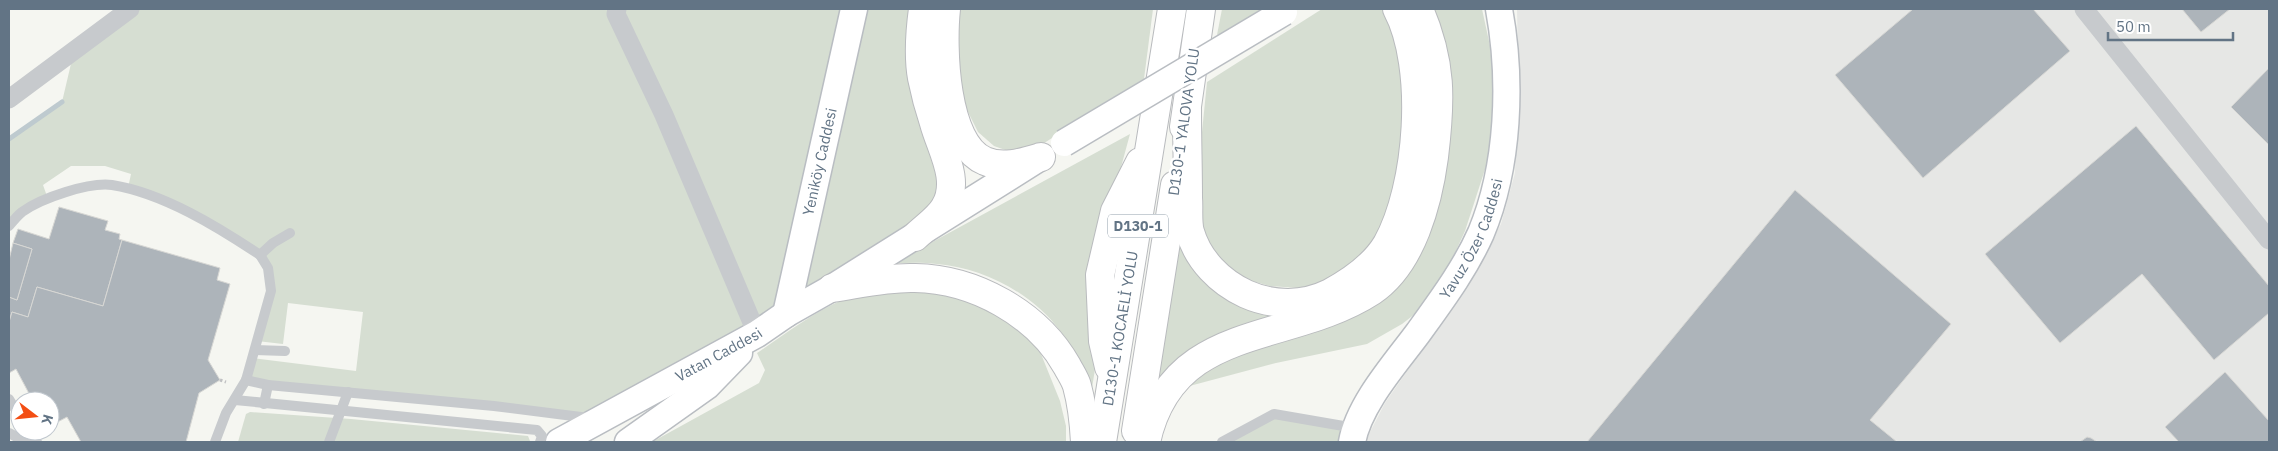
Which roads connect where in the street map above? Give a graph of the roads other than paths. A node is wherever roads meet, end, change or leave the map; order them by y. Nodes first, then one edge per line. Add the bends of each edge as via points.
1 (130, 9) edge
2 (854, 9) edge
3 (923, 9) edge
4 (946, 9) edge
5 (1397, 9) edge
6 (1419, 9) edge
7 (1499, 9) edge
8 (2084, 9) edge
9 (616, 10) edge
10 (1287, 11) edge
11 (1203, 16) edge
12 (1169, 17) edge
13 (9, 99) edge
14 (1187, 110) junction
15 (1041, 157) junction
16 (9, 226) edge
17 (290, 233) dead end
18 (915, 237) junction
19 (2269, 240) edge
20 (260, 255) junction
21 (832, 288) junction
22 (786, 314) junction
23 (757, 334) junction
24 (255, 350) junction
25 (285, 351) dead end
26 (246, 380) junction
27 (268, 385) junction
28 (348, 392) junction
29 (234, 400) junction
30 (264, 404) junction
31 (343, 410) junction
32 (600, 420) junction
33 (9, 433) edge
34 (1353, 435) edge
35 (26, 442) edge
36 (215, 442) edge
37 (329, 442) edge
38 (540, 442) edge
39 (559, 442) edge
40 (628, 442) edge
41 (1084, 442) edge
42 (1102, 442) edge
43 (1134, 442) edge
44 (1146, 442) edge
45 (1222, 442) edge

1 - 13 street
2 - 22 street, Yeniköy Caddesi
3 - 18 highway via 920,30 922,76 951,179 945,208
4 - 15 highway via 944,65 951,107 962,135 984,161 1016,164
5 - 14 highway via 1409,38 1417,106 1408,180 1399,216 1387,245 1364,272 1320,298 1292,304 1262,301 1216,275 1200,254 1189,230
6 - 44 highway via 1429,32 1438,73 1439,119 1431,181 1420,224 1398,264 1373,290 1335,310 1232,342 1193,362 1172,382 1156,408
7 - 34 street, Yavuz Özer Caddesi via 1507,73 1506,116 1494,189 1481,232 1467,261 1390,372
8 - 19 street
9 - 23 street
10 - 15 street, bridge
11 - 14 highway, D130-1 YALOVA YOLU / D130-1
12 - 42 highway, D130-1 KOCAELİ YOLU / D130-1
14 - 43 highway, D130-1 YALOVA YOLU / D130-1
15 - 18 street
16 - 20 lane via 23,211 55,196 80,187 111,185 136,191 183,210
17 - 20 lane via 272,243
18 - 21 street
20 - 24 lane via 268,268 271,291
21 - 22 street
21 - 41 highway via 915,278 960,285 992,296 1030,321 1059,351 1077,384 1084,419
22 - 23 street
23 - 32 street, Vatan Caddesi
23 - 40 street, Vatan Caddesi via 707,386
24 - 25 lane
24 - 26 lane
26 - 27 lane
26 - 29 lane
27 - 28 lane
27 - 30 lane
28 - 31 lane
28 - 32 lane
29 - 30 lane
29 - 36 lane
30 - 31 lane
31 - 37 lane
31 - 38 lane via 537,430 542,436
32 - 39 street, Vatan Caddesi
33 - 35 lane
34 - 45 lane via 1274,414

